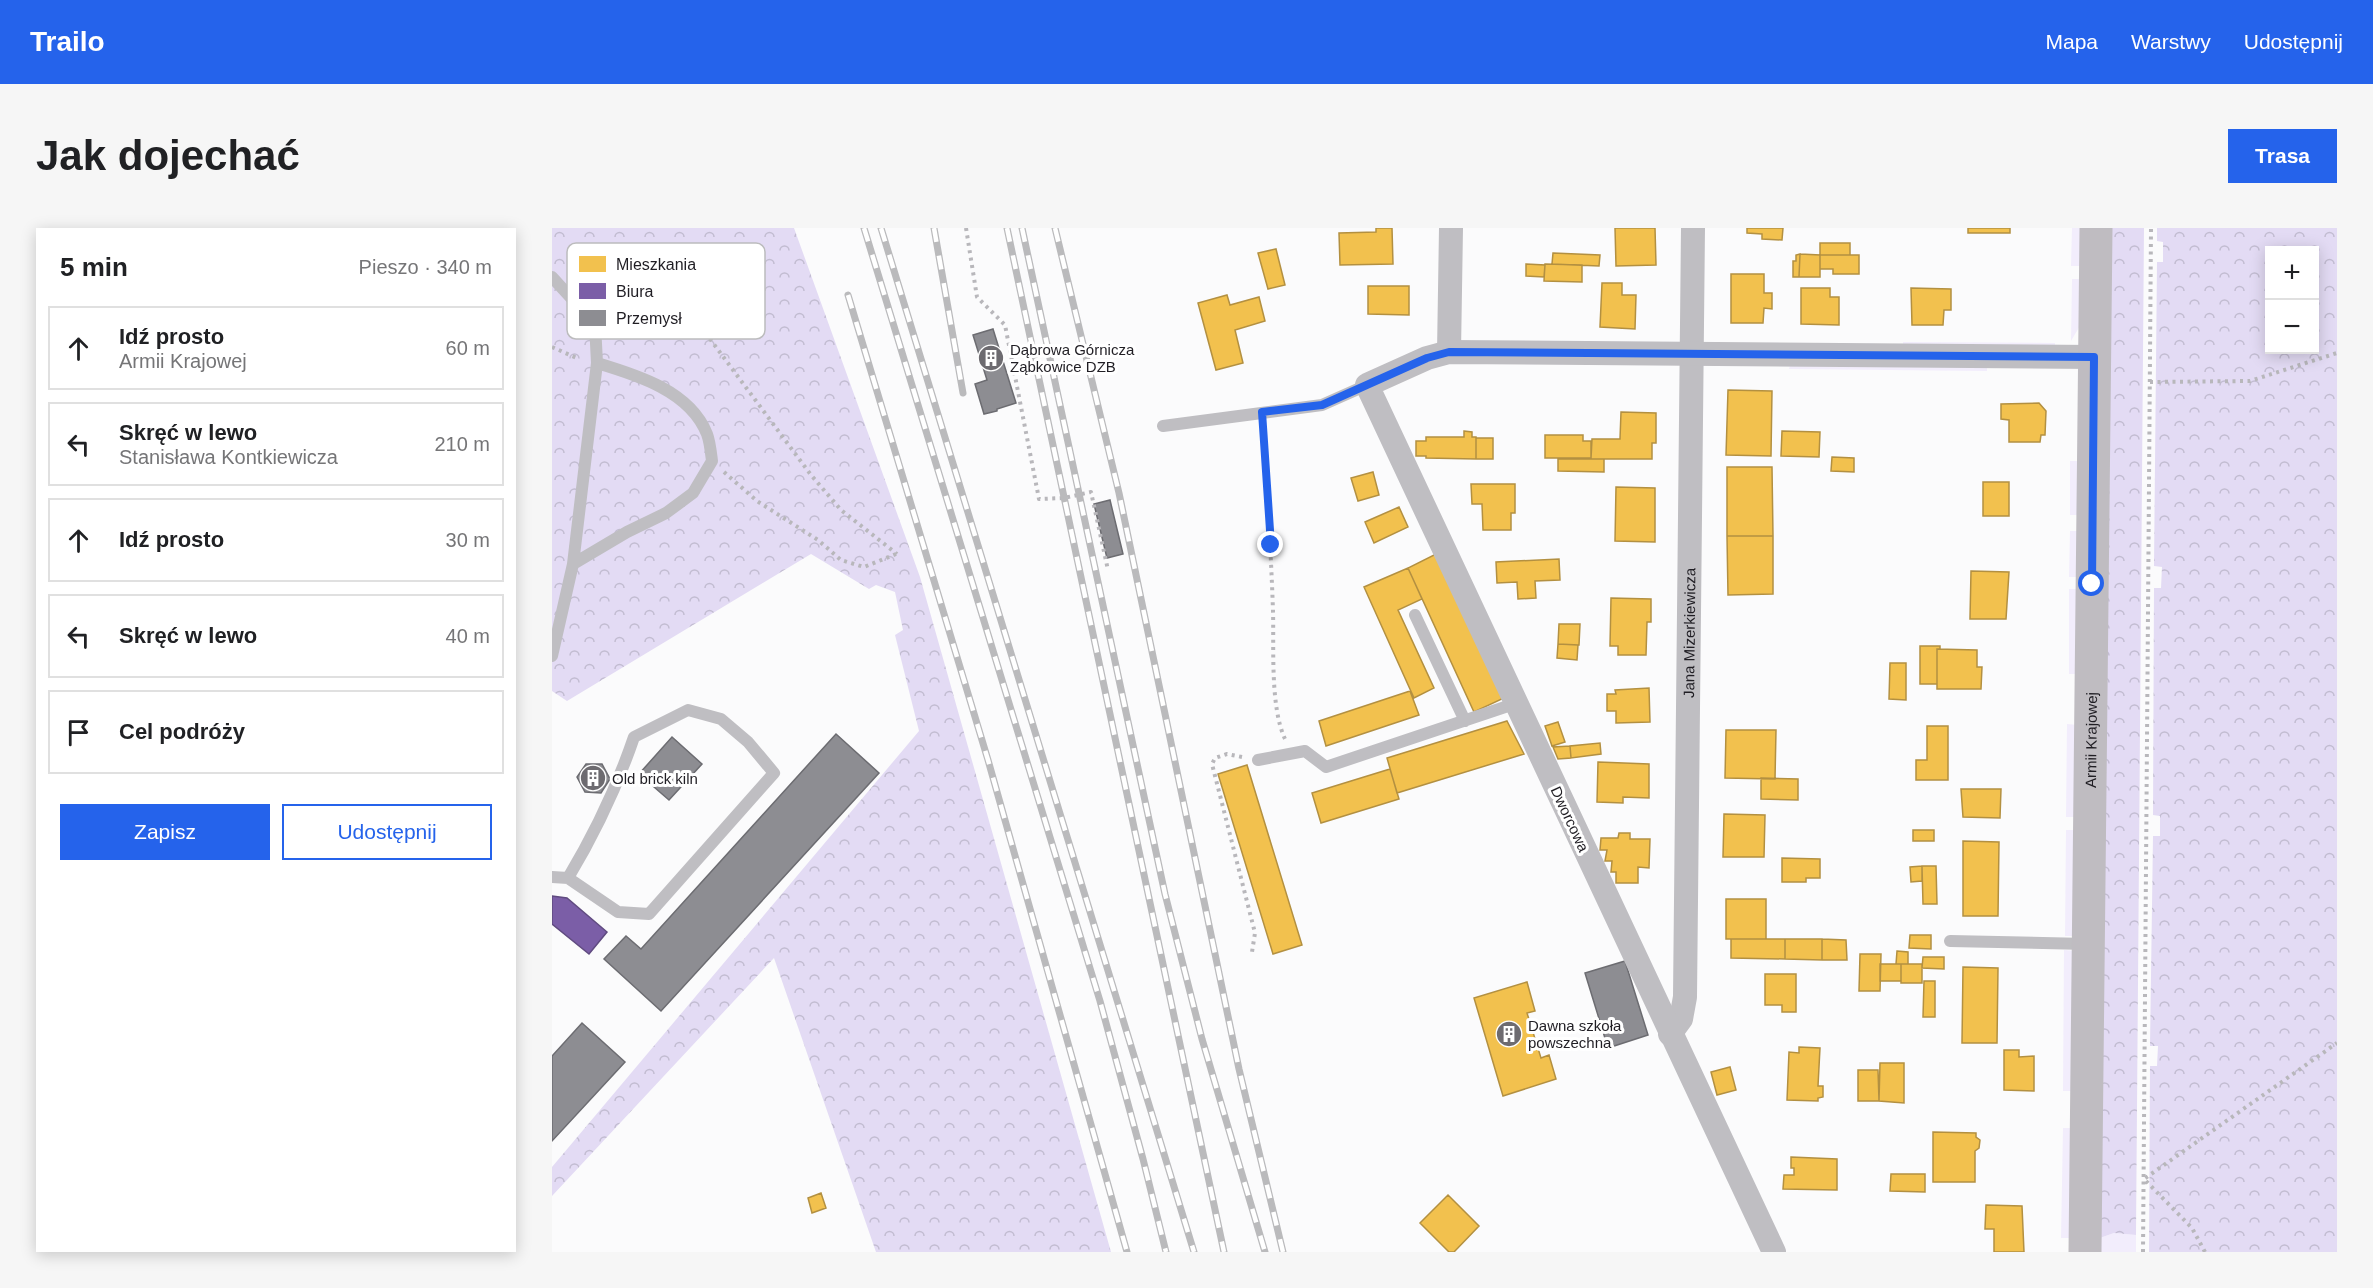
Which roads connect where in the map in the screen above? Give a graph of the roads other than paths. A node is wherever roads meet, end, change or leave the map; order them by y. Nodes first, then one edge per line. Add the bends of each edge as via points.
1 (1450, 228) edge
2 (1693, 228) edge
3 (2096, 228) edge
4 (552, 277) edge
5 (567, 293) edge
6 (596, 339) edge
7 (1449, 352) junction
8 (1692, 354) junction
9 (2094, 357) junction
10 (597, 363) junction
11 (1367, 385) junction
12 (1163, 426) dead end
13 (573, 564) junction
14 (1415, 615) dead end
15 (552, 657) edge
16 (1517, 703) junction
17 (1465, 722) junction
18 (1258, 760) road end
19 (552, 877) edge
20 (568, 878) junction
21 (1950, 941) dead end
22 (2088, 944) junction
23 (1670, 1034) junction
24 (1774, 1252) edge
25 (2085, 1252) edge

1 - 7 street
2 - 8 street, Jana Mizerkiewicza
3 - 9 main road, Armii Krajowej
4 - 5 lane
6 - 10 lane
7 - 8 street
7 - 11 street
8 - 9 street
8 - 23 street, Jana Mizerkiewicza via 1686,997 1681,1019
9 - 22 main road, Armii Krajowej
10 - 13 lane
10 - 13 lane via 664,388 692,411 707,434 712,461 693,493
11 - 12 lane via 1322,405
11 - 16 street, Dworcowa
13 - 15 lane
14 - 17 lane
16 - 17 lane
16 - 23 street, Dworcowa
17 - 18 lane via 1326,766 1305,751
19 - 20 lane
20 - 20 lane via 618,912 648,914 774,773 748,742 721,719 688,710 657,725 634,737 600,822
21 - 22 lane
22 - 25 main road, Armii Krajowej
23 - 24 street, Dworcowa

